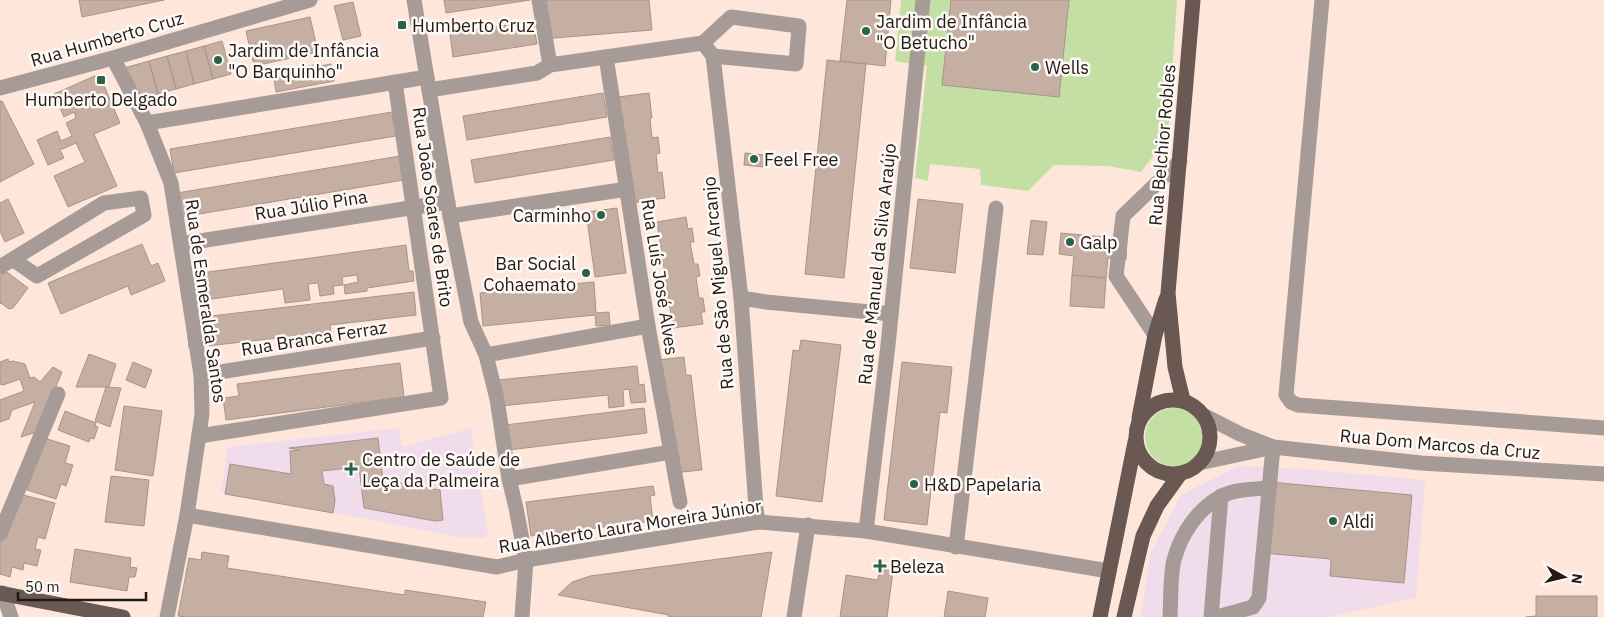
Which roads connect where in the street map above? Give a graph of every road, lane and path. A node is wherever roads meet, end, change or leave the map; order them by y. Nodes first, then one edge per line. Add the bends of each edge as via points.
1 (310, 0) edge
2 (414, 0) edge
3 (539, 0) edge
4 (923, 0) edge
5 (1193, 0) edge
6 (1322, 0) edge
7 (703, 43) junction
8 (712, 56) junction
9 (606, 57) junction
10 (114, 58) junction
11 (550, 65) junction
12 (396, 82) junction
13 (428, 83) junction
14 (0, 88) edge
15 (147, 123) junction
16 (1180, 160) junction
17 (627, 189) junction
18 (414, 207) junction
19 (996, 208) dead end
20 (449, 209) junction
21 (181, 244) junction
22 (14, 260) junction
23 (0, 267) edge
24 (1168, 293) junction
25 (741, 298) junction
26 (891, 314) junction
27 (648, 326) junction
28 (1155, 335) junction
29 (433, 338) junction
30 (486, 355) junction
31 (201, 375) junction
32 (58, 394) dead end
33 (1183, 400) junction
34 (1204, 415) junction
35 (1139, 420) junction
36 (1604, 428) edge
37 (199, 436) junction
38 (1136, 440) junction
39 (1273, 447) junction
40 (671, 452) junction
41 (1199, 463) junction
42 (1180, 474) junction
43 (1604, 474) edge
44 (509, 479) junction
45 (1269, 488) junction
46 (1221, 496) junction
47 (680, 502) dead end
48 (187, 515) junction
49 (758, 522) junction
50 (808, 526) junction
51 (866, 531) junction
52 (0, 534) edge
53 (956, 547) junction
54 (526, 560) junction
55 (1109, 571) junction
56 (2, 593) edge
57 (10, 617) edge
58 (123, 617) edge
59 (168, 617) edge
60 (522, 617) edge
61 (794, 617) edge
62 (1100, 617) edge
63 (1124, 617) edge
64 (1170, 617) edge
65 (1211, 617) edge
66 (1218, 617) edge

1 - 10 street, Rua Humberto Cruz
2 - 13 street
3 - 11 street
4 - 26 street, Rua de Manuel da Silva Araújo
5 - 16 main road, Rua Belchior Robles
6 - 36 street via 1286,395 1298,405
7 - 8 street, Rua de São Miguel Arcanjo
7 - 8 street via 731,17 799,26 796,64
7 - 9 street
8 - 25 street, Rua de São Miguel Arcanjo
9 - 11 street
9 - 17 street, Rua Luís José Alves
10 - 14 street, Rua Humberto Cruz
10 - 15 street, Rua de Esmeralda Santos
11 - 13 street via 537,74
12 - 13 street
12 - 15 street
12 - 18 street, Rua João Soares de Brito
13 - 20 street
15 - 21 street, Rua de Esmeralda Santos via 171,183
16 - 24 main road, Rua Belchior Robles
16 - 28 street via 1123,216 1116,276
17 - 20 street, Rua Júlio Pina
17 - 27 street, Rua Luís José Alves
18 - 20 street, Rua Júlio Pina
18 - 21 street, Rua Júlio Pina
18 - 29 street, Rua João Soares de Brito
19 - 53 street
20 - 30 street via 471,322
21 - 31 street, Rua de Esmeralda Santos
22 - 22 street via 37,276 144,215 141,198 104,204
22 - 23 street
24 - 28 main road, Rua Belchior Robles
24 - 33 main road, Rua Belchior Robles via 1175,366
25 - 26 street
25 - 49 street, Rua de São Miguel Arcanjo
26 - 51 street, Rua de Manuel da Silva Araújo
27 - 30 street
27 - 40 street, Rua Luís José Alves
28 - 35 main road, Rua Belchior Robles
29 - 31 street, Rua Branca Ferraz
29 - 37 street via 441,398
30 - 44 street via 497,399
31 - 37 street, Rua de Esmeralda Santos
32 - 52 street
33 - 34 main road
33 - 35 main road via 1157,402
34 - 39 street, Rua Dom Marcos da Cruz via 1221,426
34 - 41 main road via 1210,435 1209,445
35 - 38 main road
37 - 48 street, Rua de Esmeralda Santos
38 - 42 main road via 1138,451 1150,467 1164,473
38 - 55 main road
39 - 41 street, Rua Dom Marcos da Cruz
39 - 43 street, Rua Dom Marcos da Cruz via 1421,463
39 - 45 street
40 - 44 street
40 - 47 street, Rua Luís José Alves
41 - 42 main road
42 - 63 main road via 1157,506 1143,536
44 - 54 street
45 - 46 street
45 - 66 street via 1259,598 1253,607
46 - 64 street via 1198,514 1183,534 1173,561
46 - 65 street
48 - 54 street, Rua Alberto Laura Moreira Júnior via 497,567
48 - 59 street, Rua de Esmeralda Santos
49 - 50 street, Rua Alberto Laura Moreira Júnior
49 - 54 street, Rua Alberto Laura Moreira Júnior
50 - 51 street, Rua Alberto Laura Moreira Júnior
50 - 61 street
51 - 53 street, Rua Alberto Laura Moreira Júnior
53 - 55 street, Rua Alberto Laura Moreira Júnior
54 - 60 street
55 - 62 main road
56 - 57 street
56 - 58 main road

